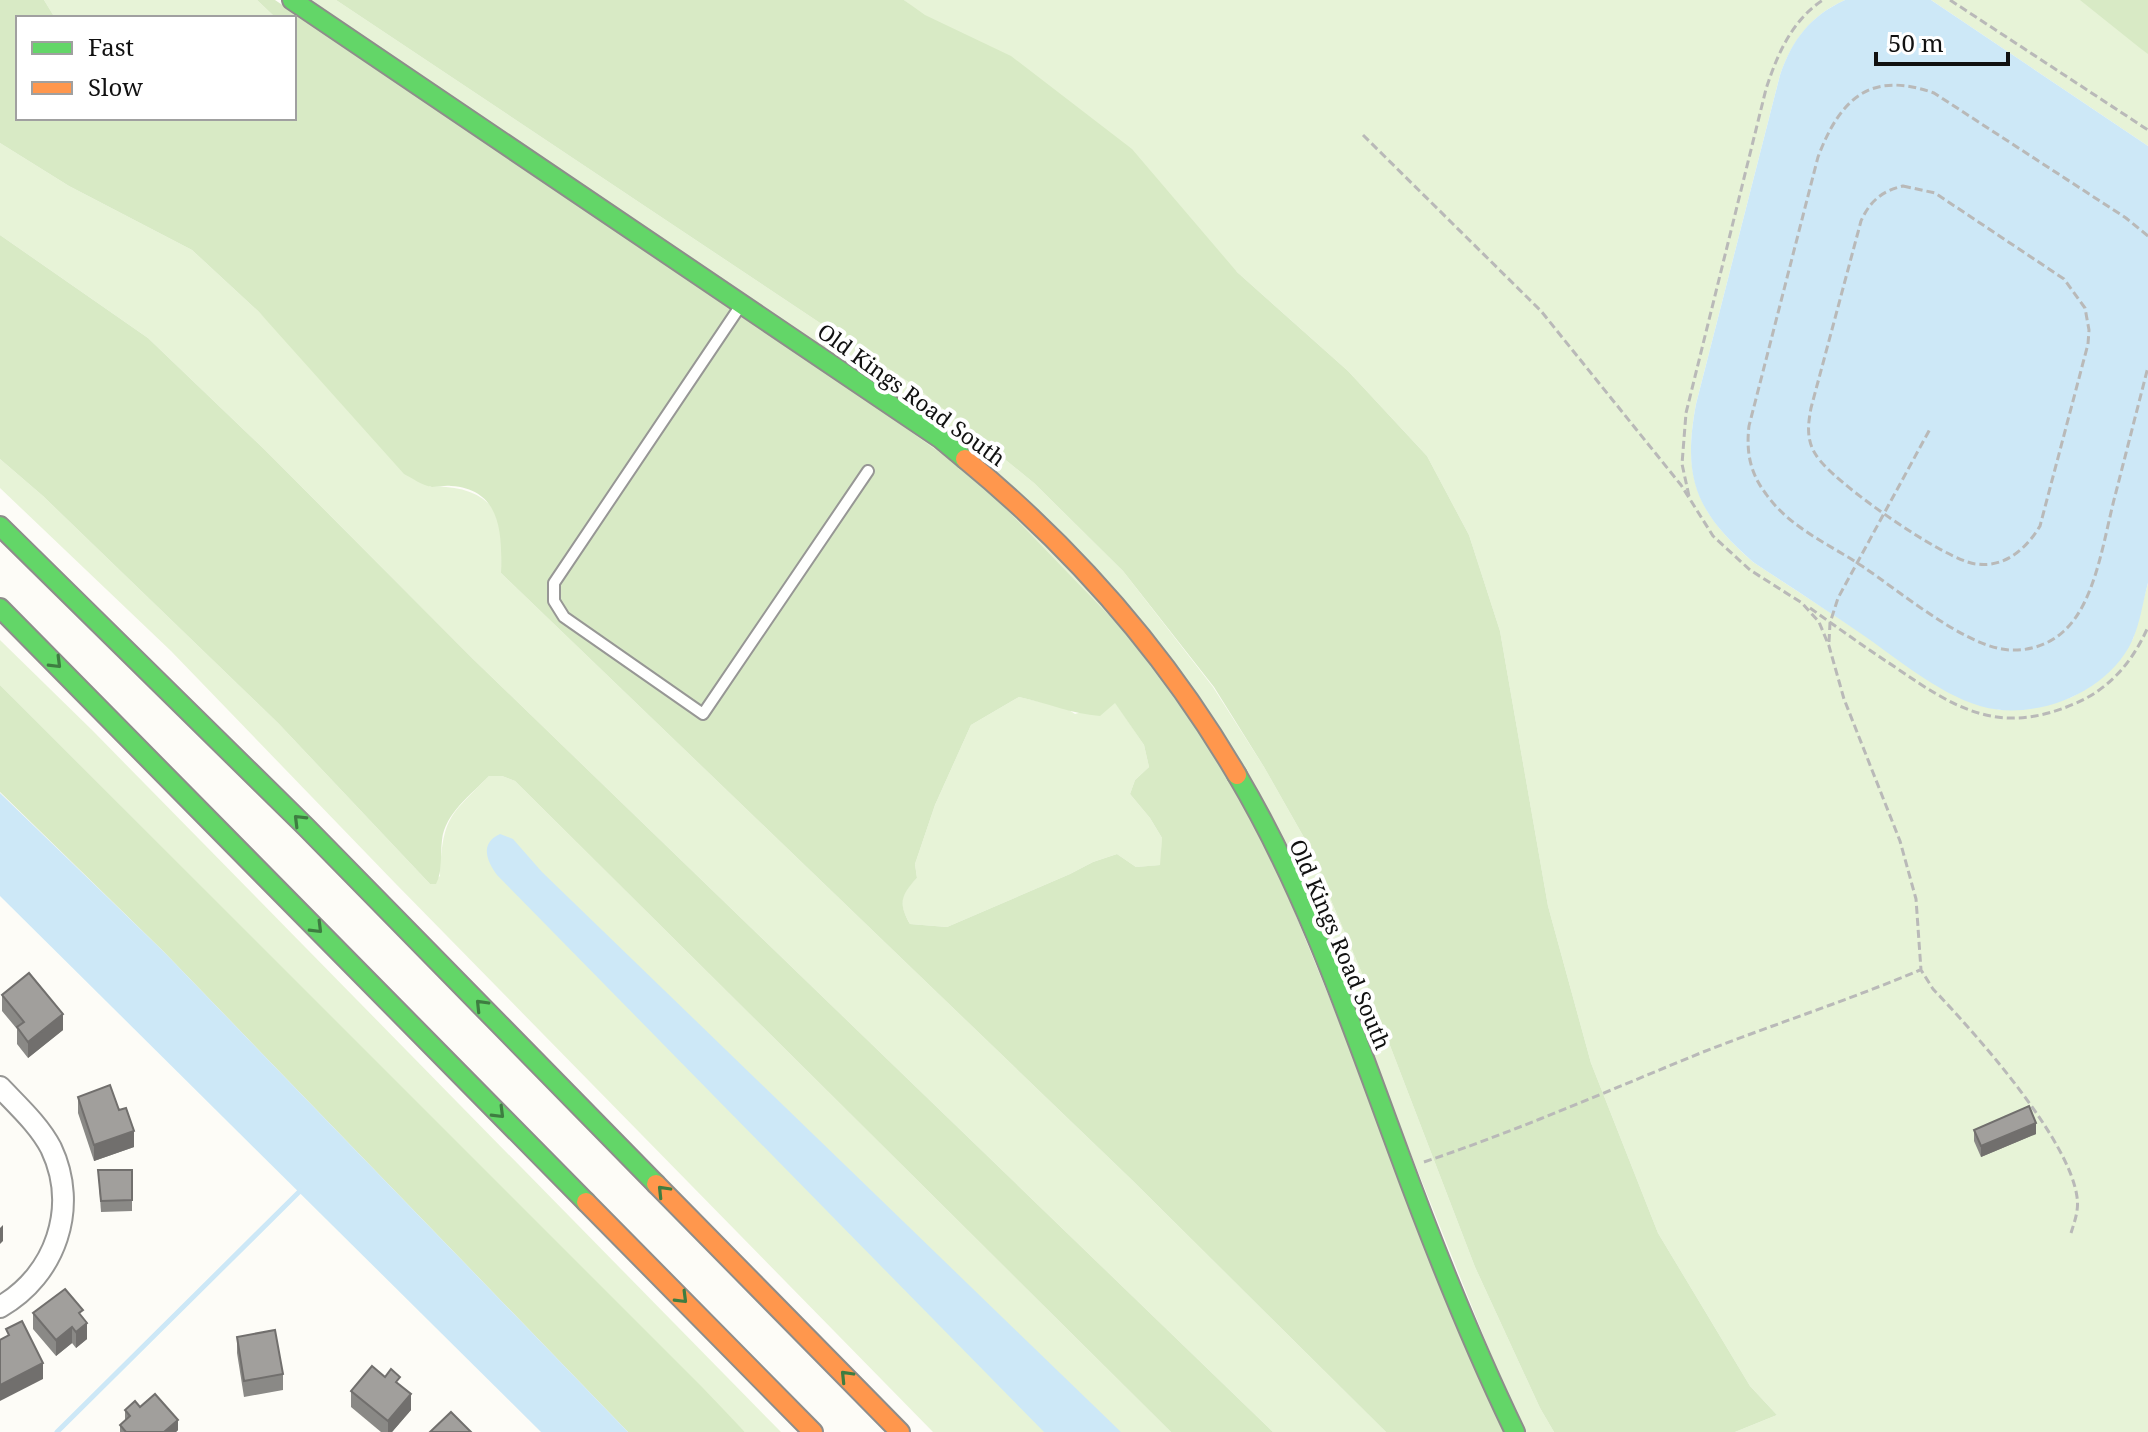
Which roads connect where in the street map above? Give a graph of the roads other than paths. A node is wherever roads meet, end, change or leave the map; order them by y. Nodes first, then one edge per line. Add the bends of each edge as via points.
1 (292, 0) edge
2 (742, 304) junction
3 (868, 471) dead end
4 (0, 526) edge
5 (0, 608) edge
6 (0, 1087) edge
7 (0, 1307) edge
8 (813, 1432) edge
9 (900, 1432) edge
10 (1515, 1432) edge

1 - 2 main road, Old Kings Road South
2 - 3 lane via 554,583 554,601 564,617 703,714
2 - 10 main road, Old Kings Road South via 895,406 965,458 1043,527 1144,639 1215,741 1276,847 1319,945 1462,1315
9 -> 4 main road via 295,816
5 -> 8 main road
6 - 7 street via 49,1146 63,1198 48,1260 22,1292

